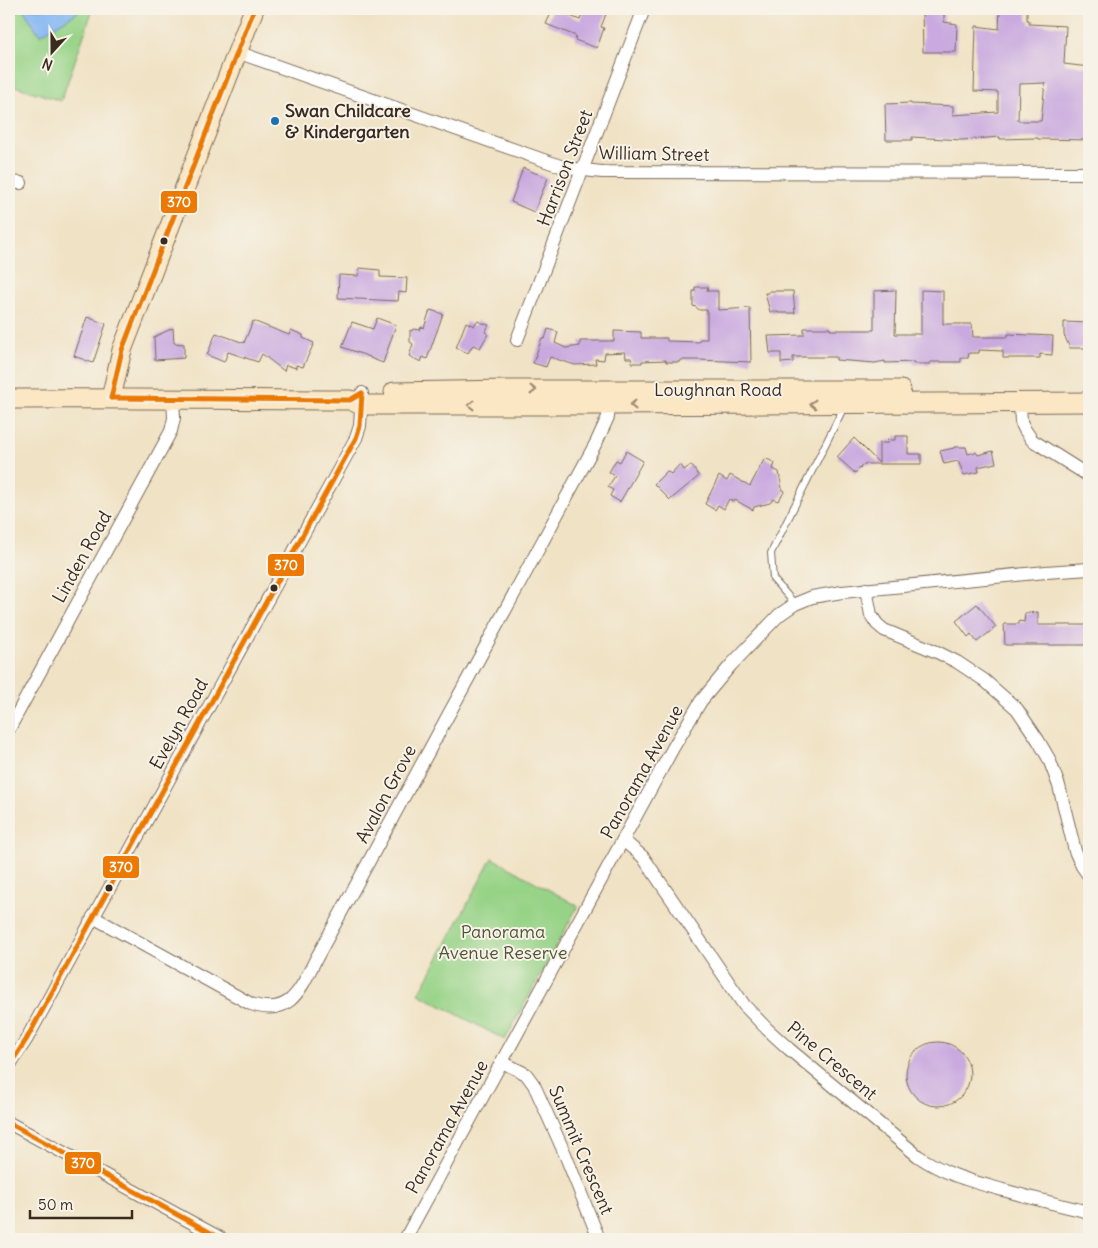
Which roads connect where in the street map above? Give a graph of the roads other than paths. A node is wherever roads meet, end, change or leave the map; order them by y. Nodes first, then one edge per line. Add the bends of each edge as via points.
1 (254, 9) edge
2 (644, 9) edge
3 (238, 52) junction
4 (583, 170) junction
5 (1089, 173) edge
6 (517, 340) dead end
7 (1089, 390) edge
8 (111, 398) junction
9 (9, 399) edge
10 (173, 399) junction
11 (358, 399) junction
12 (1020, 402) junction
13 (1089, 402) edge
14 (846, 403) junction
15 (610, 405) junction
16 (1089, 476) edge
17 (1089, 569) edge
18 (866, 589) junction
19 (794, 604) junction
20 (9, 728) edge
21 (624, 840) junction
22 (1089, 876) edge
23 (93, 917) junction
24 (502, 1062) junction
25 (9, 1066) edge
26 (9, 1123) edge
27 (1089, 1212) edge
28 (222, 1239) edge
29 (405, 1239) edge
30 (599, 1239) edge

1 - 3 main road
2 - 4 street, Harrison Street
3 - 4 street, William Street via 566,168
3 - 8 main road via 122,350
4 - 5 street, William Street
4 - 6 street, Harrison Street
11 -> 7 main road, Loughnan Road via 508,390
8 - 9 main road, Loughnan Road
8 - 10 main road, Loughnan Road
10 - 11 main road, Loughnan Road
10 - 20 street, Linden Road via 171,431
15 -> 11 main road, Loughnan Road
11 - 23 street, Evelyn Road via 360,426 356,438
12 - 13 main road, Loughnan Road
12 - 14 main road, Loughnan Road
12 - 16 street via 1021,422 1032,440
14 -> 15 main road, Loughnan Road
14 - 19 lane via 771,553 773,579
15 - 23 street, Avalon Grove via 597,440 292,999 277,1008 251,1004
17 - 18 street, Panorama Avenue
18 - 19 street, Panorama Avenue via 812,597
18 - 22 street via 876,624 957,662 1017,709 1049,759 1075,851
19 - 21 street, Panorama Avenue via 778,616 731,665 701,701
21 - 24 street, Panorama Avenue
21 - 27 street, Pine Crescent via 642,856 744,1005 790,1049 918,1156 960,1178
23 - 25 street, Evelyn Road
24 - 29 street, Panorama Avenue
24 - 30 street, Summit Crescent via 526,1074 534,1085
26 - 28 street

